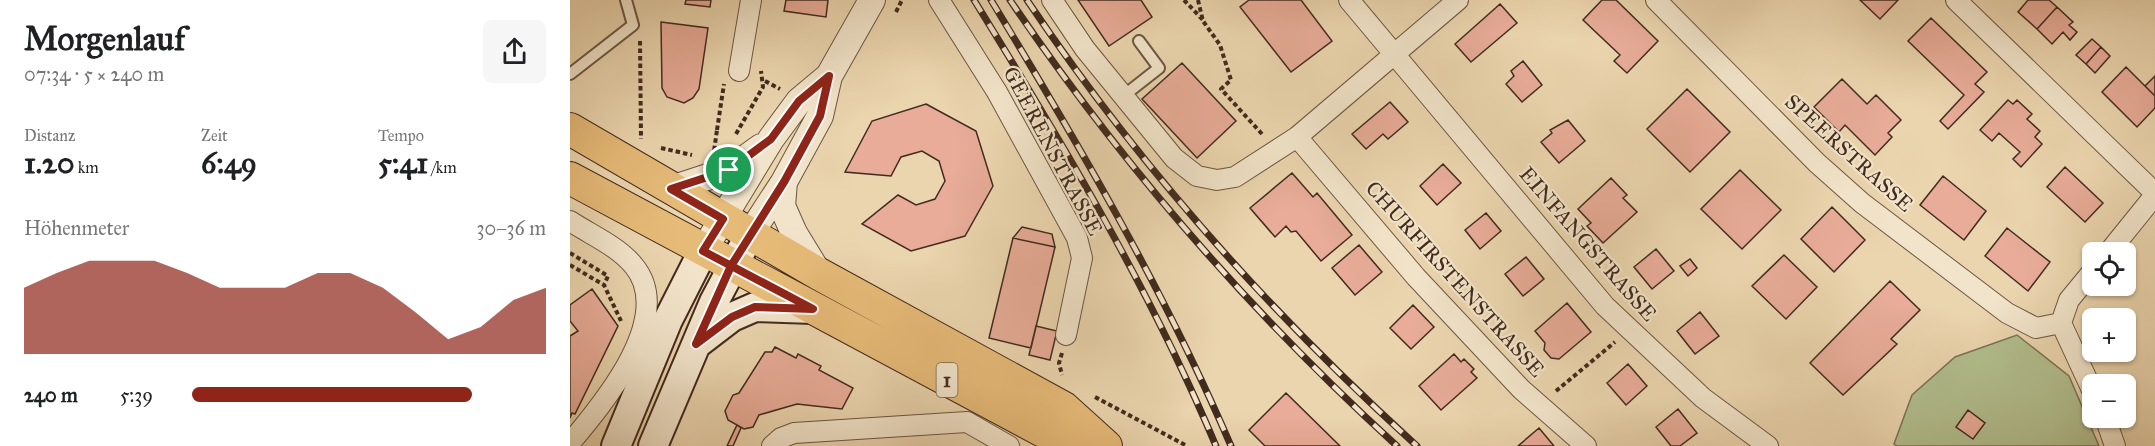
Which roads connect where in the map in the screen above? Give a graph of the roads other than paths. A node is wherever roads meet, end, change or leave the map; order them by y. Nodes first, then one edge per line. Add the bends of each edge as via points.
1 (626, 0) edge
2 (751, 0) edge
3 (872, 0) edge
4 (939, 0) edge
5 (1052, 0) edge
6 (1349, 0) edge
7 (1458, 0) edge
8 (1656, 0) edge
9 (1956, 0) edge
10 (1139, 41) dead end
11 (1394, 53) junction
12 (739, 71) road end
13 (570, 74) edge
14 (829, 76) junction
15 (1122, 97) junction
16 (570, 129) edge
17 (1297, 137) junction
18 (771, 139) junction
19 (570, 178) edge
20 (784, 182) junction
21 (671, 189) junction
22 (2155, 194) edge
23 (723, 219) junction
24 (570, 221) edge
25 (750, 234) junction
26 (2117, 242) edge
27 (703, 251) junction
28 (731, 266) junction
29 (819, 274) junction
30 (2082, 284) edge
31 (813, 309) junction
32 (2061, 323) junction
33 (1066, 335) road end
34 (696, 344) junction
35 (2085, 374) edge
36 (2109, 428) edge
37 (570, 443) edge
38 (616, 446) edge
39 (653, 446) edge
40 (772, 446) edge
41 (1009, 446) edge
42 (1084, 446) edge
43 (1106, 446) edge
44 (1586, 446) edge
45 (1768, 446) edge
46 (2115, 446) edge

1 - 13 lane via 633,25
2 - 12 street
3 - 14 street
4 - 33 street, GEERENSTRASSE via 997,92 1077,238 1082,258
5 - 15 street
6 - 11 street, EINFANGSTRASSE
7 - 11 street
8 - 32 street, SPEERSTRASSE via 1862,203 2007,314 2036,328
9 - 22 street
10 - 15 lane via 1159,68
11 - 17 street
11 - 45 street, EINFANGSTRASSE via 1605,306 1703,398
14 - 18 street via 799,101
14 - 20 street via 820,116
15 - 17 street via 1173,159 1197,176 1217,180 1235,177
16 - 21 main road
17 - 44 street, CHURFIRSTENSTRASSE via 1416,277 1521,389
18 - 21 street via 729,170
18 - 23 street
19 - 27 main road
20 - 25 street
20 - 29 street via 782,206
21 - 23 main road
22 - 26 street
23 - 25 main road
23 - 27 street
24 - 37 street via 619,252 635,267 645,286 648,308 642,333 615,383
25 - 28 main road
25 - 29 main road
27 - 28 main road
27 - 38 main road via 668,320
28 - 31 main road, 1
28 - 34 main road
29 - 43 main road via 1064,408
30 - 32 street via 2069,300
31 - 34 main road via 755,307 732,317
31 - 42 main road, 1 via 1056,438
32 - 35 street
34 - 39 main road
36 - 46 street
40 - 41 street via 794,433 967,422

